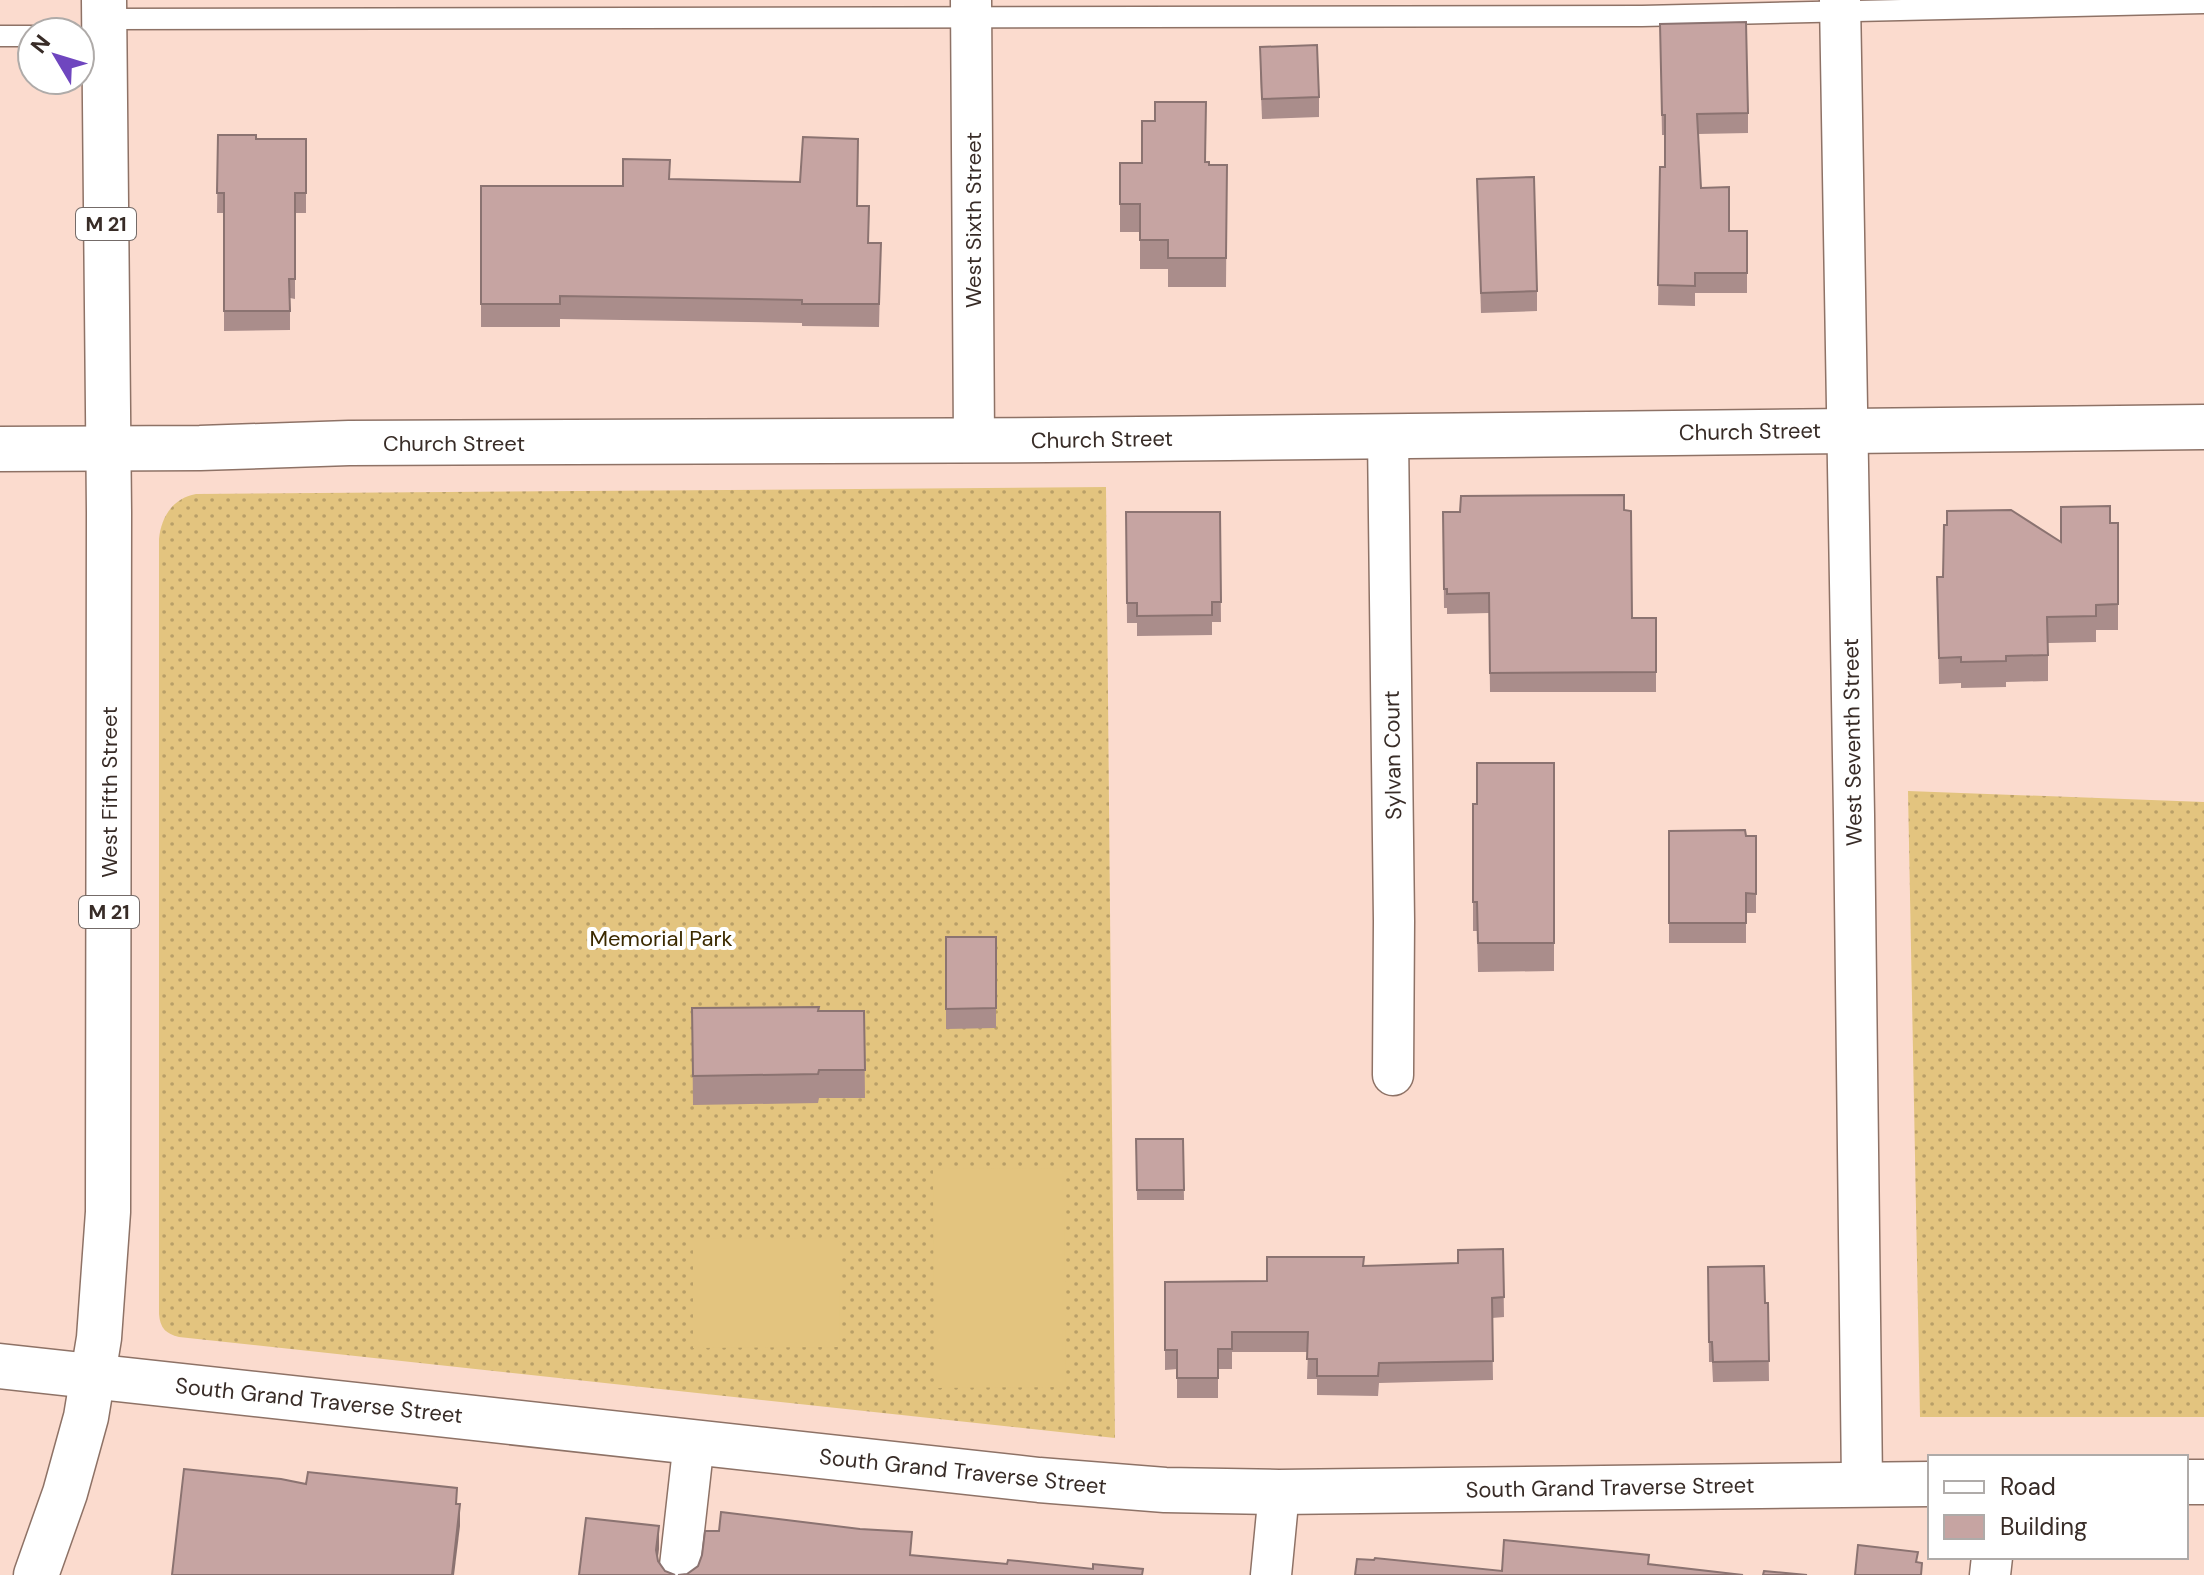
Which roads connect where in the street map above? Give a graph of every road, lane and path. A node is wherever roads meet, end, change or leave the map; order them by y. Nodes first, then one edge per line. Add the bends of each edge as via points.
1 (2204, 3) edge
2 (1840, 6) edge
3 (971, 9) edge
4 (98, 23) edge
5 (2204, 427) edge
6 (1847, 430) junction
7 (1388, 436) junction
8 (974, 440) junction
9 (109, 448) junction
10 (0, 449) edge
11 (1393, 1075) dead end
12 (0, 1366) edge
13 (93, 1376) junction
14 (694, 1441) junction
15 (1862, 1484) junction
16 (1928, 1484) edge
17 (1279, 1492) junction
18 (36, 1575) edge
19 (679, 1575) edge
20 (1271, 1575) edge

1 - 2 lane
2 - 3 lane via 1642,16
2 - 6 street, West Seventh Street
3 - 4 lane
3 - 8 street, West Sixth Street
4 - 9 main road, West Fifth Street / M 21
5 - 6 main road, Church Street
6 - 7 main road, Church Street
6 - 15 street, West Seventh Street
7 - 8 main road, Church Street
7 - 11 street, Sylvan Court
8 - 9 main road, Church Street
9 - 10 main road, Church Street
9 - 13 main road, West Fifth Street / M 21 via 109,1198
12 - 13 main road, South Grand Traverse Street
13 - 14 main road, South Grand Traverse Street
13 - 18 main road, West Fifth Street / M 21 via 72,1472
14 - 17 main road, South Grand Traverse Street via 1089,1485
14 - 19 street
15 - 16 main road, South Grand Traverse Street
15 - 17 main road, South Grand Traverse Street
17 - 20 street

